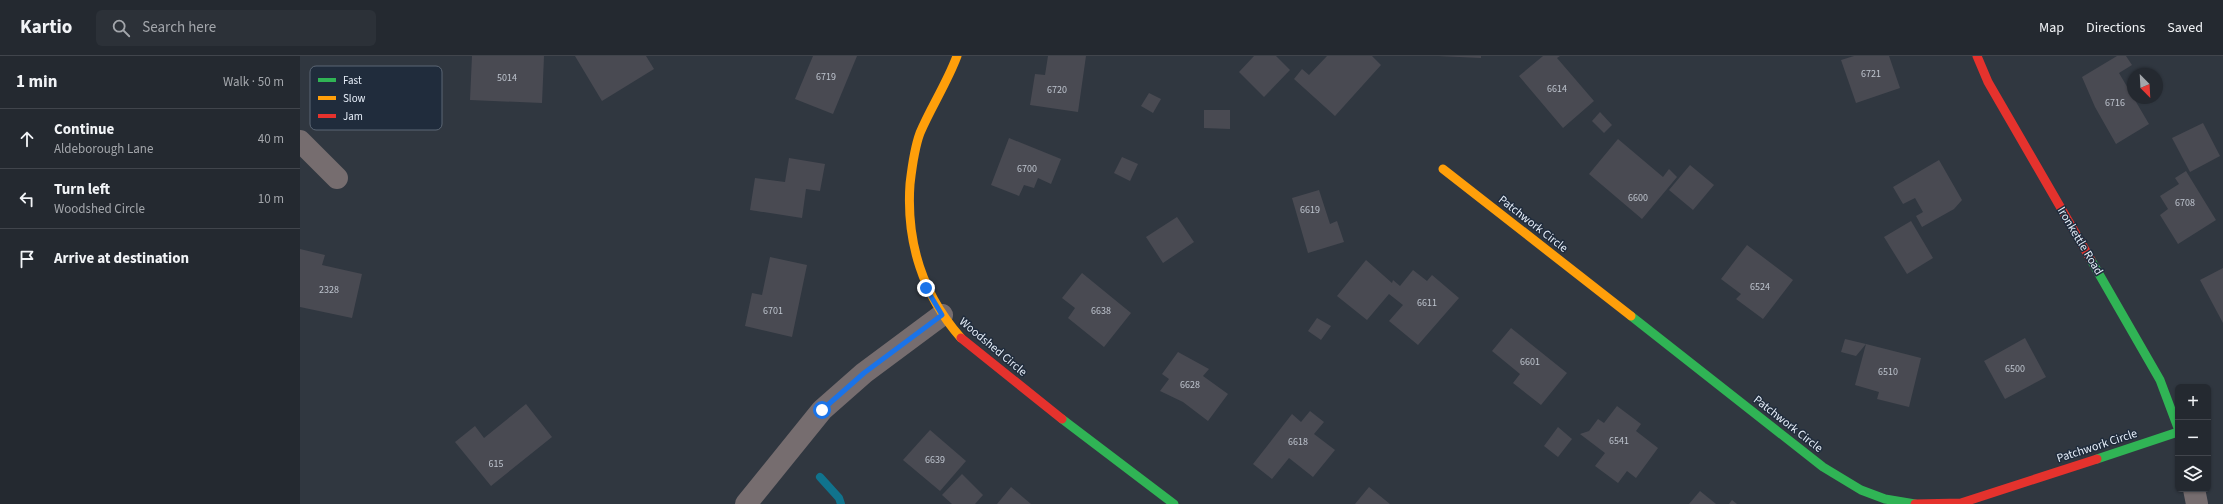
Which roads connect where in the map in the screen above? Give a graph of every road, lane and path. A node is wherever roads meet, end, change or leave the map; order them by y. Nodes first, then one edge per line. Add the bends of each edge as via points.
1 (957, 56) edge
2 (1977, 56) edge
3 (300, 141) edge
4 (1443, 169) dead end
5 (337, 178) dead end
6 (942, 315) junction
7 (2175, 420) edge
8 (2175, 433) edge
9 (2195, 492) edge
10 (746, 504) edge
11 (1174, 504) edge
12 (2197, 504) edge

1 - 6 street, Woodshed Circle via 920,134 913,157 908,200 912,244 926,288
2 - 7 street, Ironkettle Road via 1988,82 2160,380
3 - 5 street
4 - 8 street, Patchwork Circle via 1823,466 1861,490 1885,499 1918,504 1961,502
6 - 10 street via 864,373 822,410
6 - 11 street, Woodshed Circle via 962,339 1076,431
9 - 12 street

